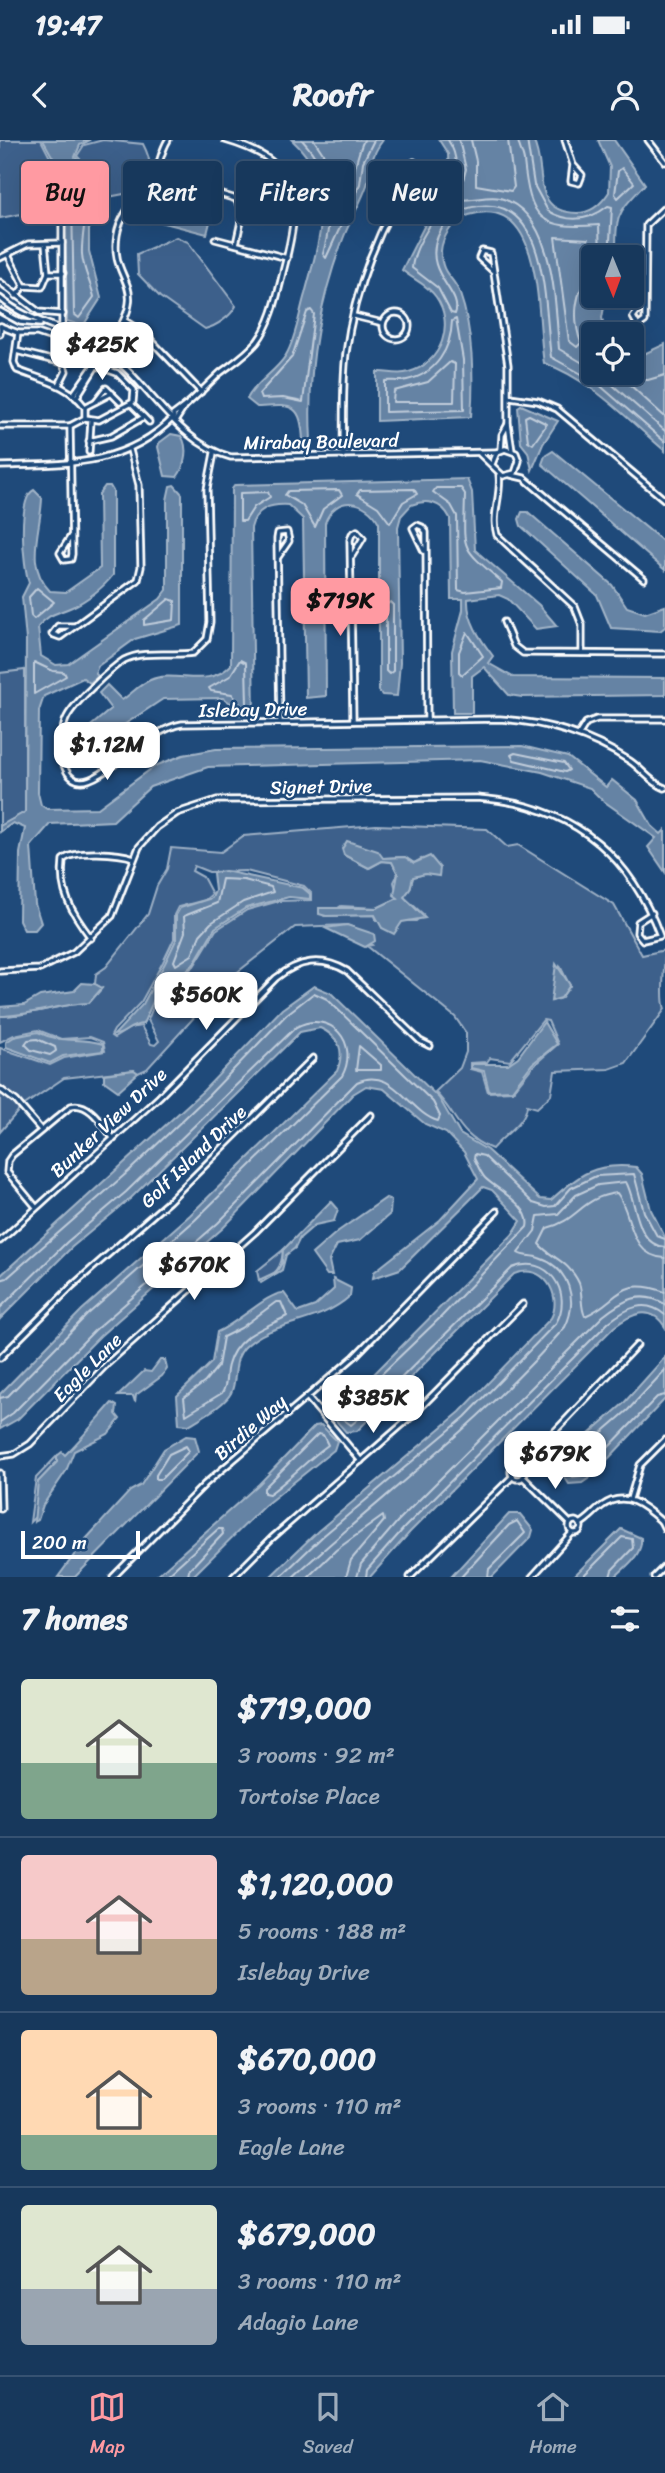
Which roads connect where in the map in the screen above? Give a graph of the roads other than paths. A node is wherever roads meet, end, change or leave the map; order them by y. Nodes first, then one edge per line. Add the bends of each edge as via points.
1 (168, 140) edge
2 (225, 140) edge
3 (565, 140) edge
4 (648, 140) edge
5 (160, 161) edge
6 (665, 162) edge
7 (573, 165) junction
8 (407, 183) joint
9 (222, 195) edge
10 (665, 207) edge
11 (123, 218) edge
12 (62, 224) edge
13 (386, 224) edge
14 (215, 239) dead end
15 (45, 243) junction
16 (62, 243) junction
17 (236, 244) junction
18 (8, 255) junction
19 (0, 258) edge
20 (287, 258) junction
21 (493, 271) junction
22 (48, 273) junction
23 (63, 273) junction
24 (644, 278) edge
25 (0, 282) edge
26 (24, 286) junction
27 (16, 296) junction
28 (0, 298) edge
29 (643, 304) joint
30 (0, 311) edge
31 (63, 314) junction
32 (354, 317) junction
33 (125, 321) junction
34 (383, 323) junction
35 (42, 324) junction
36 (0, 326) edge
37 (62, 330) junction
38 (18, 333) junction
39 (0, 334) edge
40 (16, 351) junction
41 (105, 351) junction
42 (95, 365) junction
43 (59, 385) junction
44 (201, 392) junction
45 (112, 393) junction
46 (75, 396) junction
47 (509, 397) junction
48 (96, 401) junction
49 (120, 402) dead end
50 (131, 404) junction
51 (85, 407) junction
52 (144, 417) junction
53 (174, 417) junction
54 (85, 418) junction
55 (91, 421) junction
56 (149, 422) dead end
57 (508, 424) junction
58 (0, 426) edge
59 (70, 426) junction
60 (503, 434) junction
61 (511, 434) junction
62 (89, 441) junction
63 (130, 450) junction
64 (499, 451) junction
65 (512, 451) junction
66 (89, 452) dead end
67 (478, 452) junction
68 (214, 453) junction
69 (343, 456) junction
70 (70, 464) junction
71 (492, 464) junction
72 (519, 465) junction
73 (0, 466) edge
74 (499, 475) junction
75 (509, 476) junction
76 (524, 478) junction
77 (501, 484) junction
78 (665, 500) edge
79 (71, 536) junction
80 (424, 551) junction
81 (352, 556) junction
82 (278, 557) junction
83 (644, 579) dead end
84 (504, 622) dead end
85 (75, 626) junction
86 (582, 653) junction
87 (665, 654) edge
88 (665, 719) edge
89 (427, 720) junction
90 (353, 721) junction
91 (280, 722) junction
92 (579, 734) junction
93 (665, 788) edge
94 (134, 858) junction
95 (652, 913) junction
96 (91, 937) junction
97 (0, 971) edge
98 (430, 1046) dead end
99 (313, 1058) dead end
100 (0, 1089) edge
101 (371, 1115) dead end
102 (41, 1130) junction
103 (114, 1139) junction
104 (36, 1207) junction
105 (497, 1211) dead end
106 (0, 1241) edge
107 (523, 1304) dead end
108 (637, 1345) dead end
109 (0, 1358) edge
110 (307, 1397) junction
111 (665, 1440) edge
112 (0, 1456) edge
113 (361, 1461) junction
114 (521, 1467) junction
115 (0, 1473) edge
116 (513, 1476) junction
117 (523, 1477) junction
118 (629, 1499) junction
119 (1, 1509) edge
120 (663, 1522) edge
121 (570, 1523) junction
122 (580, 1524) junction
123 (665, 1529) edge
124 (572, 1533) junction
125 (665, 1566) edge
126 (113, 1577) edge
127 (233, 1577) edge
128 (410, 1577) edge
129 (532, 1577) edge
130 (654, 1577) edge

1 - 5 street
2 - 20 street via 266,156 290,185 296,218
3 - 7 street
4 - 6 street
7 - 7 street via 571,181 579,183 582,174
8 - 8 street via 417,169 414,162 406,167
9 - 17 street via 236,199 243,212
10 - 24 street via 646,225
11 - 33 street via 117,231 117,257 131,297
12 - 16 street
13 - 32 street
14 - 17 street
15 - 16 street
15 - 18 street via 28,244
15 - 22 street
16 - 23 street
17 - 20 street
18 - 19 street
18 - 26 street
20 - 44 street via 259,339
21 - 21 street via 491,253 482,251 479,258
21 - 47 street
22 - 23 street
22 - 26 street via 42,287
23 - 31 street
25 - 27 street
26 - 27 street
27 - 31 street via 39,312
28 - 35 street
29 - 29 street via 633,317 638,326 645,321
30 - 35 street via 20,322
31 - 37 street
32 - 34 street
32 - 69 street via 346,353
33 - 41 street
33 - 44 street via 144,333
34 - 34 street via 393,339 405,336 409,328 408,320 397,313 388,315
35 - 37 street
36 - 38 street
36 - 39 street
37 - 41 street
38 - 40 street
38 - 42 street via 37,333 76,346
40 - 43 street via 16,370
40 - 43 street via 63,363 66,371
41 - 42 street
41 - 53 street
42 - 46 street
42 - 50 street via 117,373 134,390 136,399
43 - 46 street
44 - 53 street
45 - 48 street
45 - 48 street via 104,388
45 - 49 street
46 - 51 street
47 - 57 street
47 - 78 street via 557,409
48 - 51 street
50 - 52 street
50 - 55 street
51 - 54 street
52 - 56 street
52 - 62 street via 111,436
53 - 63 street
53 - 68 street
54 - 55 street
54 - 59 street
55 - 62 street
57 - 60 street
57 - 61 street
58 - 59 street
59 - 70 street
60 - 61 street
60 - 64 street
61 - 65 street
62 - 66 street
63 - 70 street
63 - 85 street via 139,485 138,580
64 - 65 street, Mirabay Boulevard
64 - 67 street, Mirabay Boulevard
64 - 71 street
65 - 72 street
67 - 69 street, Mirabay Boulevard
67 - 71 street
68 - 69 street, Mirabay Boulevard via 231,457
68 - 91 street, Islebay Drive via 207,489 207,639 193,653 141,655 122,661 68,715 64,767 71,778 86,780 172,725
70 - 73 street
70 - 79 street
71 - 74 street
72 - 75 street
72 - 76 street
74 - 75 street
74 - 77 street
75 - 76 street
75 - 77 street
76 - 83 street
77 - 86 street via 497,535 575,607 582,625
79 - 79 street via 60,554 64,560 71,559
80 - 80 street via 426,533 417,525 413,533
80 - 89 street
81 - 81 street via 363,538 357,531 350,540
81 - 90 street
82 - 82 street via 289,541 287,532 278,533
82 - 91 street
84 - 86 street via 514,646 523,653
85 - 85 street via 58,626 52,634 60,637
86 - 87 street
88 - 92 street via 597,719 586,723
89 - 90 street, Islebay Drive
89 - 92 street, Islebay Drive via 531,721
90 - 91 street, Islebay Drive
92 - 93 street, Islebay Drive via 629,761
94 - 95 street, Signet Drive via 147,837 166,820 192,806 217,800 493,799 550,813 595,839 628,873
94 - 96 street, Signet Drive via 119,903
94 - 96 street via 107,853 70,855 63,860 65,895
95 - 95 street, Signet Drive via 660,936 643,940 637,933 638,922
96 - 97 street, Signet Drive via 49,966
98 - 103 street, Bunker View Drive via 347,971 334,964 307,961 276,978
99 - 109 street, Golf Island Drive via 169,1201 72,1286
100 - 102 street
101 - 112 street, Eagle Lane via 255,1232 107,1364 30,1444
102 - 103 street via 78,1104 86,1106
102 - 104 street via 12,1155 6,1167
103 - 104 street, Bunker View Drive
104 - 106 street, Bunker View Drive
105 - 110 street, Birdie Way via 354,1357
107 - 113 street via 411,1418
108 - 114 street
110 - 113 street
110 - 126 street, Birdie Way via 205,1484
111 - 118 street via 640,1465
113 - 127 street
114 - 116 street via 513,1468
114 - 117 street
115 - 119 street
116 - 117 street
116 - 128 street
117 - 121 street
118 - 120 street
118 - 122 street via 607,1503
120 - 123 street
121 - 122 street
121 - 124 street
122 - 124 street via 579,1532
124 - 129 street
125 - 130 street

